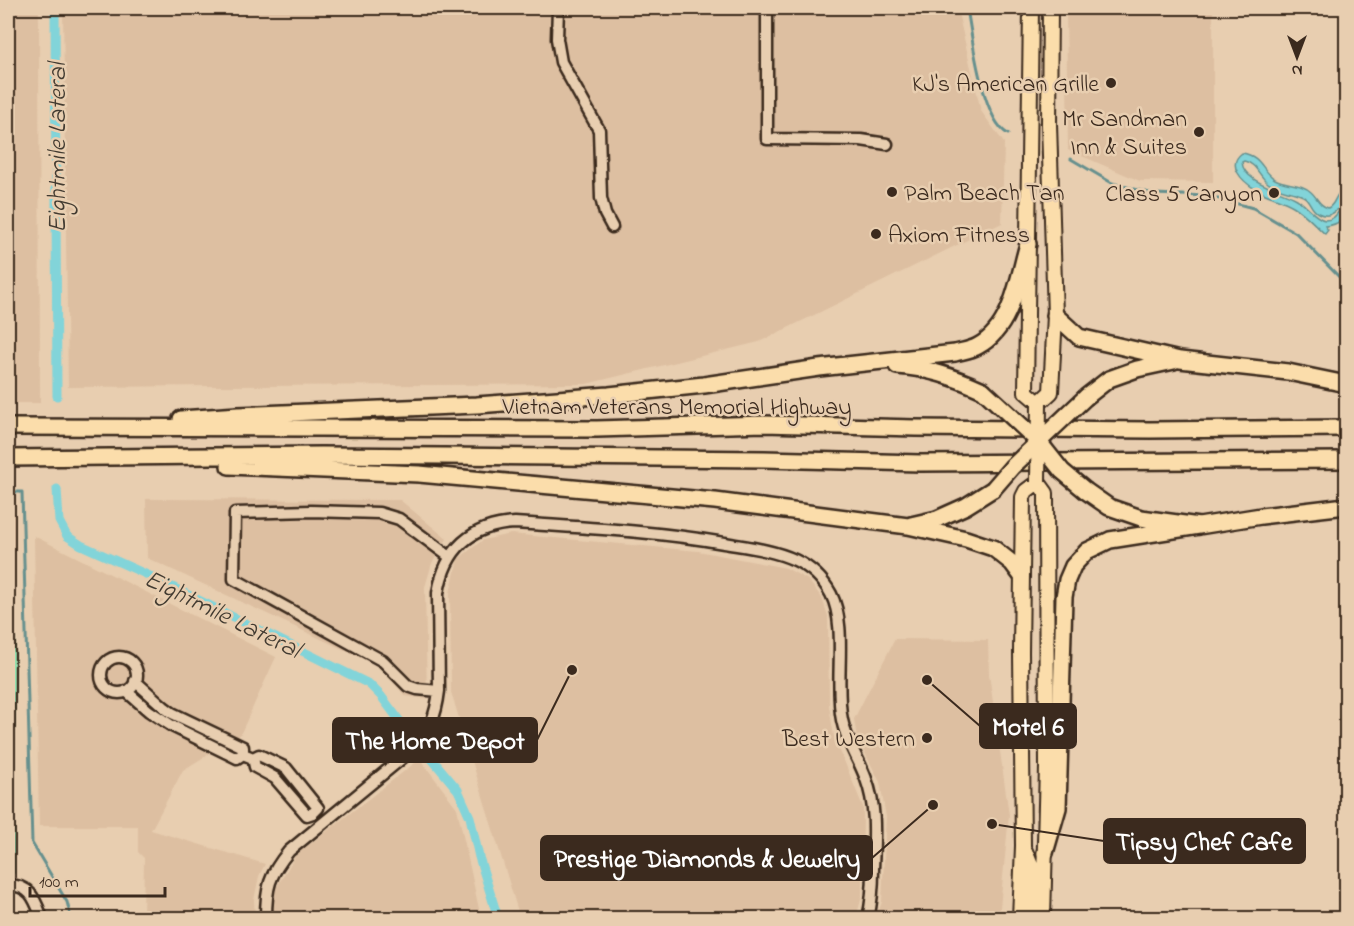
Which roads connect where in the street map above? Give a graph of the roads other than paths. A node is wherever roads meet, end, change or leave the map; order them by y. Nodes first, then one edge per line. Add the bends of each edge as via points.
1 (558, 8) edge
2 (767, 8) edge
3 (1031, 8) edge
4 (1050, 8) edge
5 (887, 144) dead end
6 (612, 227) dead end
7 (1028, 244) junction
8 (1055, 315) junction
9 (1180, 360) junction
10 (858, 364) junction
11 (1347, 384) edge
12 (1039, 403) junction
13 (8, 427) edge
14 (67, 427) junction
15 (1347, 428) edge
16 (1039, 442) junction
17 (8, 458) edge
18 (67, 458) junction
19 (1347, 460) edge
20 (1038, 482) junction
21 (1347, 506) edge
22 (908, 526) junction
23 (1198, 526) junction
24 (450, 556) junction
25 (1021, 575) junction
26 (135, 681) junction
27 (126, 691) junction
28 (439, 691) junction
29 (248, 756) junction
30 (321, 824) junction
31 (1023, 846) junction
32 (1045, 853) junction
33 (8, 885) edge
34 (42, 918) edge
35 (266, 918) edge
36 (868, 918) edge
37 (1020, 918) edge
38 (1033, 918) edge
39 (1043, 918) edge

1 - 6 street via 561,62 599,130 601,198
2 - 5 street via 767,139
3 - 7 main road
4 - 8 main road via 1048,124
7 - 10 highway via 1004,321 977,347
7 - 12 main road via 1026,392
8 - 9 highway via 1079,337
8 - 12 main road via 1051,392
9 - 11 highway via 1288,372
9 - 16 highway, bridge via 1109,379
10 - 14 highway via 609,395
10 - 16 highway, bridge via 916,368 954,377 983,390
12 - 16 main road, bridge
13 - 14 highway, Vietnam Veterans Memorial Highway
14 - 15 highway, Vietnam Veterans Memorial Highway via 597,429 764,424
16 - 20 main road, bridge
16 - 22 highway, bridge via 993,489 937,519
16 - 23 highway, bridge via 1062,471 1110,507 1141,518
17 - 18 highway, Vietnam Veterans Memorial Highway
18 - 19 highway, Vietnam Veterans Memorial Highway via 321,455 920,463
18 - 22 highway via 419,474 715,501
20 - 25 main road via 1023,497
20 - 32 main road via 1046,493
21 - 23 highway
22 - 25 highway via 993,548
23 - 32 highway via 1110,540 1087,551 1073,566 1064,597 1058,808
24 - 28 street via 438,593
24 - 28 street via 399,519 378,513 235,513 234,579 383,661 408,686
24 - 36 street via 483,529 515,524 694,538 775,554 806,566 830,593 837,616 839,705 872,800 874,854
25 - 31 main road
26 - 27 street
26 - 27 street via 134,666 126,659 115,658 105,663 101,674 104,685 114,692
26 - 29 street via 172,713 243,747
27 - 29 street via 172,726 237,758
28 - 30 street via 433,721 420,742
29 - 30 street
30 - 35 street via 277,866 268,885
31 - 37 main road
31 - 38 main road via 1034,873
32 - 39 main road
33 - 34 street via 30,893

